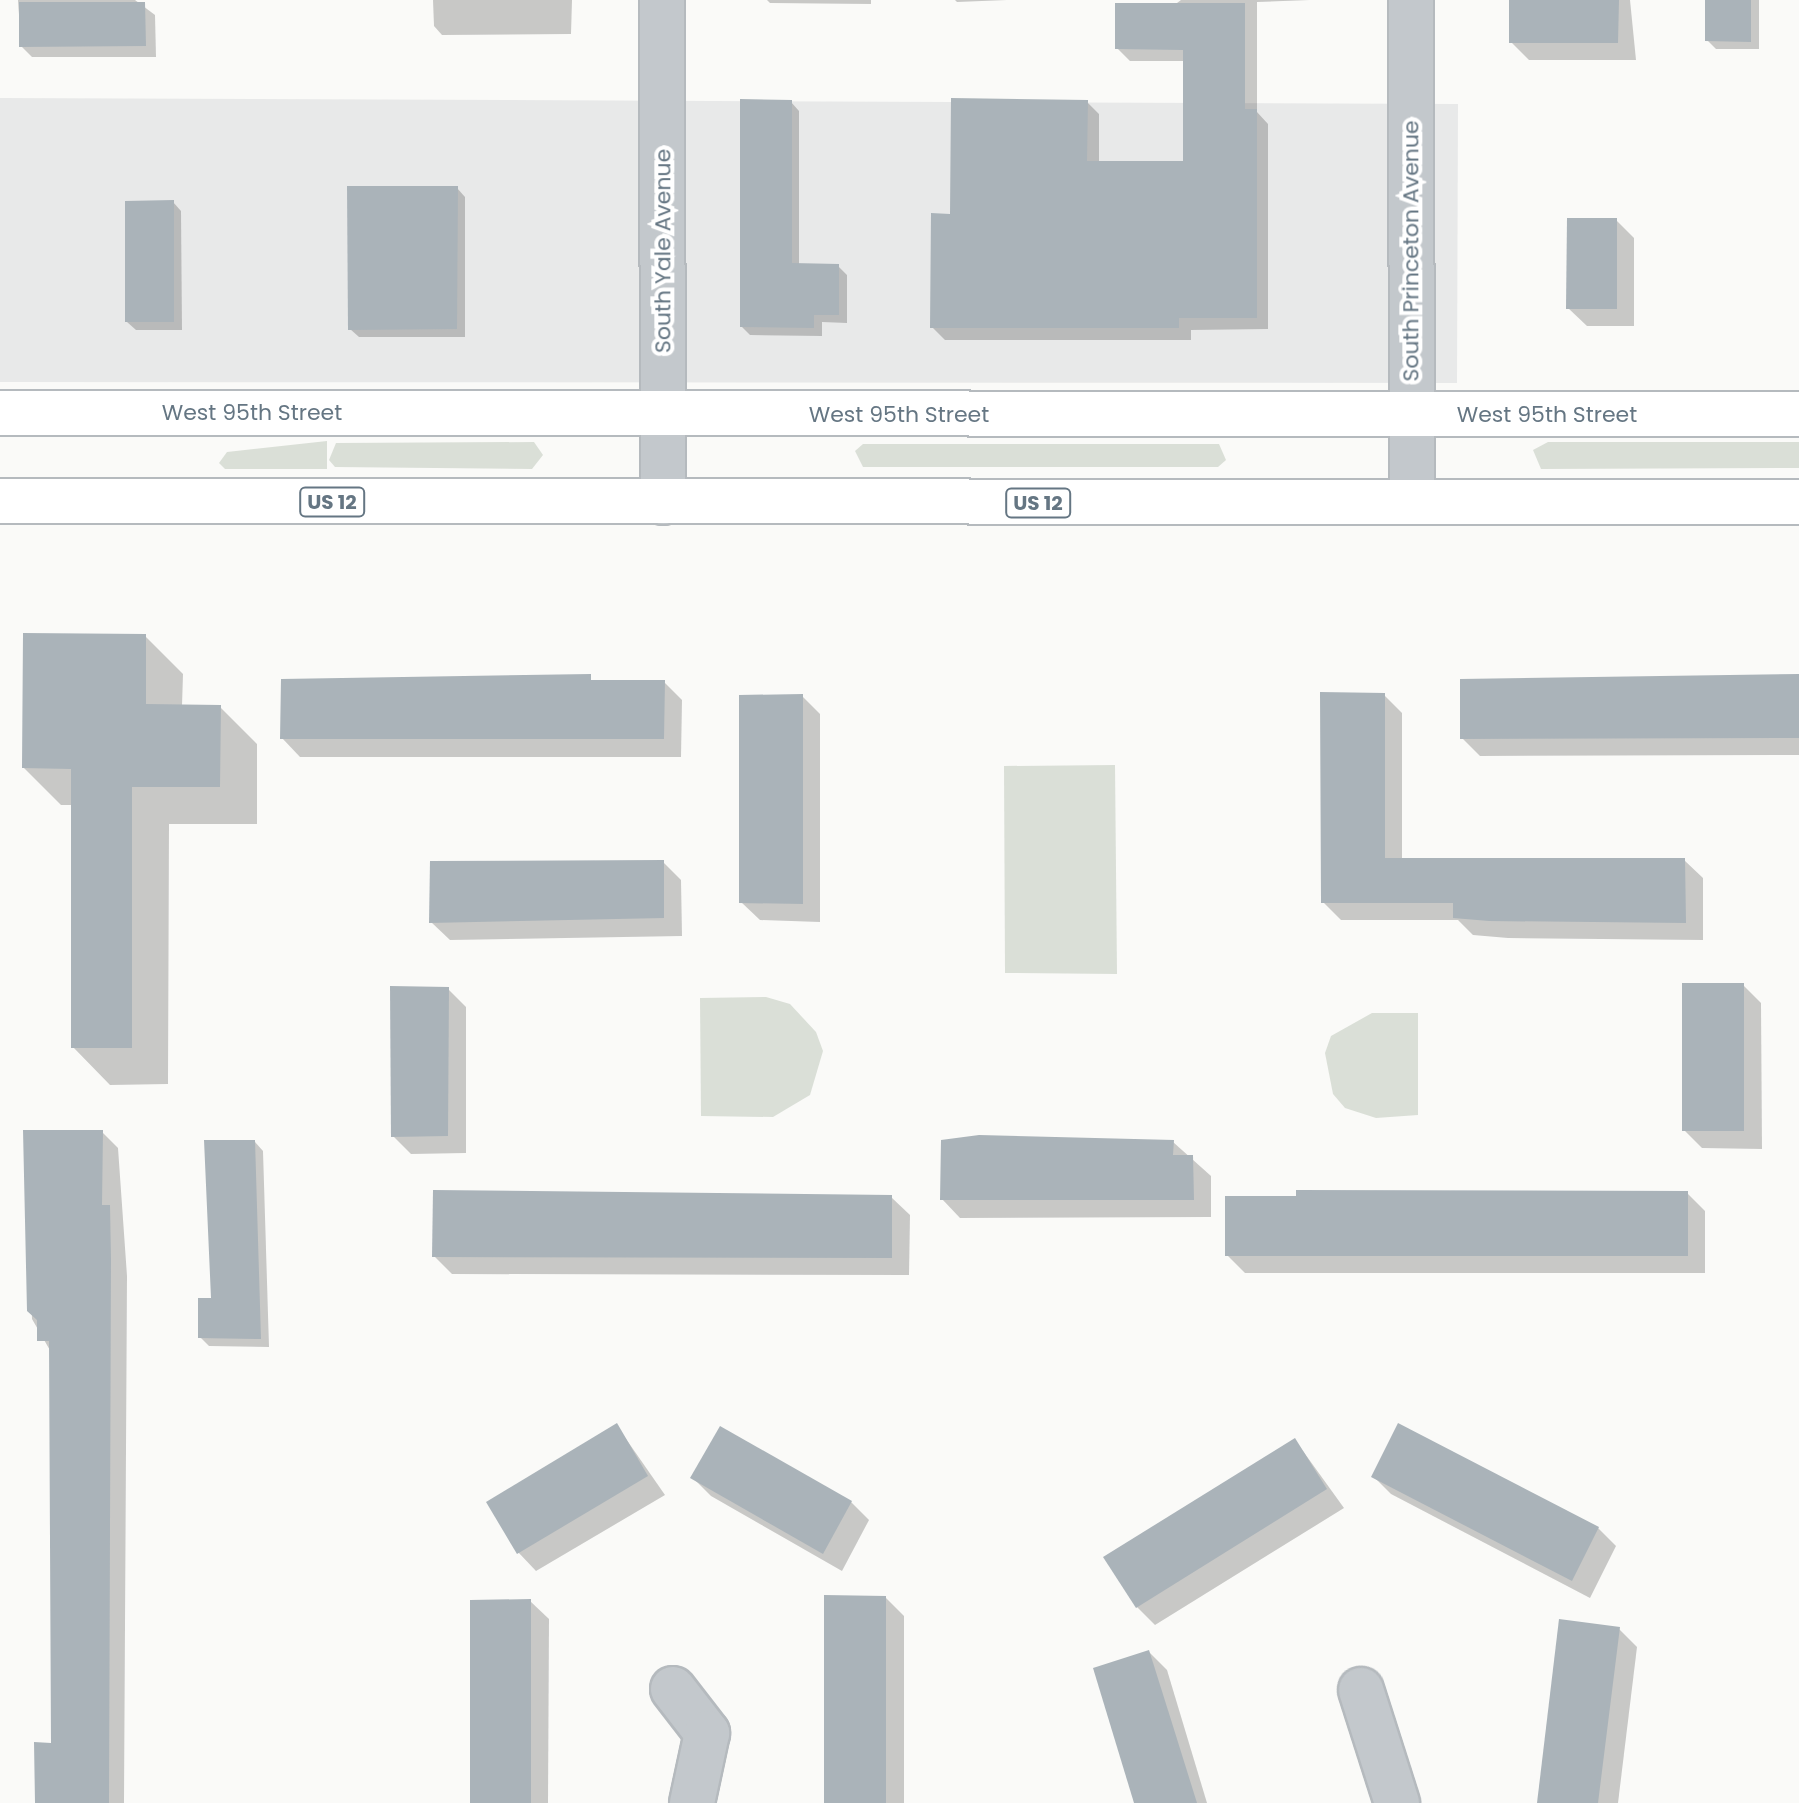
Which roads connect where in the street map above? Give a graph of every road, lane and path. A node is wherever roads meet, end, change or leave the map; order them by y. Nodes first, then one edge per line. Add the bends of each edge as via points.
1 (662, 0) edge
2 (1411, 0) edge
3 (0, 413) edge
4 (1799, 414) edge
5 (663, 415) junction
6 (1412, 415) junction
7 (0, 501) edge
8 (663, 502) junction
9 (1412, 502) junction
10 (1799, 502) edge
11 (673, 1689) dead end
12 (1361, 1690) dead end
13 (692, 1803) edge
14 (1397, 1803) edge

1 - 5 street, South Yale Avenue
2 - 6 street, South Princeton Avenue
3 - 5 main road, West 95th Street
4 - 6 main road, West 95th Street
5 - 6 main road, West 95th Street
5 - 8 street, South Yale Avenue
6 - 9 street, South Princeton Avenue
7 - 8 main road, US 12
8 - 9 main road, US 12
9 - 10 main road, US 12
11 - 13 street via 707,1733
12 - 14 street

